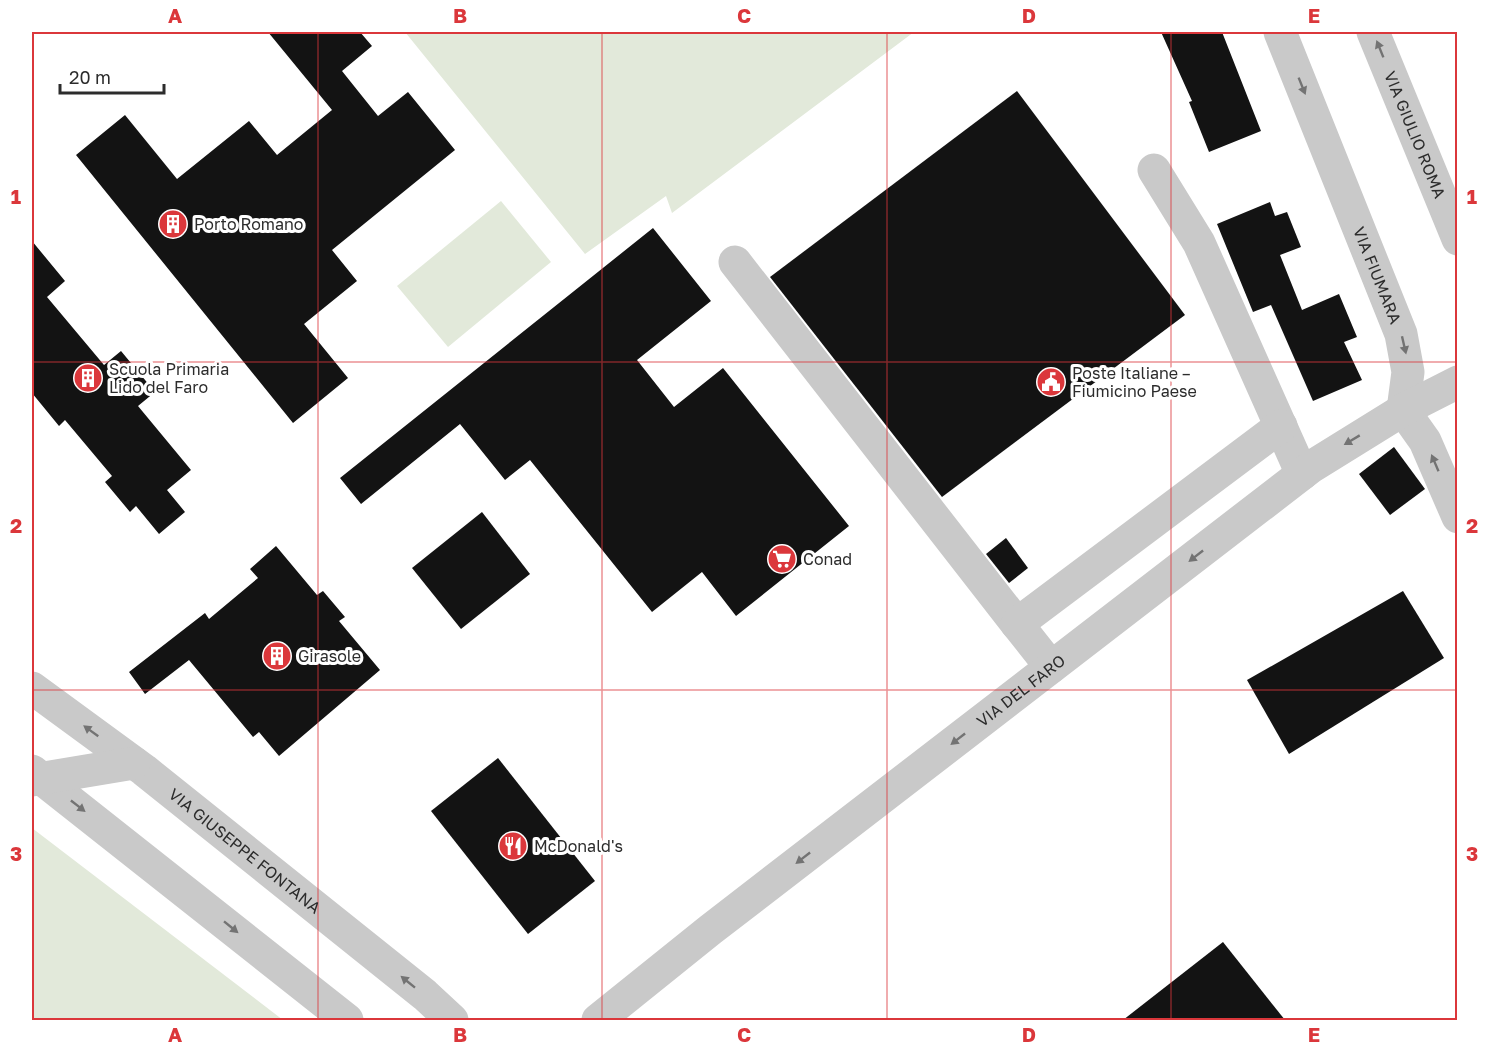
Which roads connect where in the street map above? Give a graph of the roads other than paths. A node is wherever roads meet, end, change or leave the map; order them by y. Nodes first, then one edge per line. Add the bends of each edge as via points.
1 (1280, 32) edge
2 (1373, 32) edge
3 (1154, 170) dead end
4 (1458, 239) edge
5 (735, 262) dead end
6 (1458, 382) edge
7 (1403, 410) junction
8 (1281, 426) junction
9 (1302, 474) junction
10 (1458, 517) edge
11 (1017, 624) junction
12 (1051, 667) junction
13 (32, 688) edge
14 (134, 763) junction
15 (35, 776) edge
16 (346, 1020) edge
17 (452, 1020) edge
18 (598, 1020) edge

1 -> 7 street, VIA FIUMARA via 1401,334 1408,372
4 -> 2 street, VIA GIULIO ROMA
3 - 8 street via 1199,243
5 - 11 street
6 - 7 street, VIA DEL FARO
7 -> 9 street, VIA DEL FARO
10 -> 7 street via 1425,441
8 - 9 street
8 - 11 street
9 -> 12 street, VIA DEL FARO
11 - 12 street
12 -> 18 street, VIA DEL FARO
14 -> 13 street, VIA GIUSEPPE FONTANA
14 - 15 street
17 -> 14 street, VIA GIUSEPPE FONTANA
15 -> 16 street

